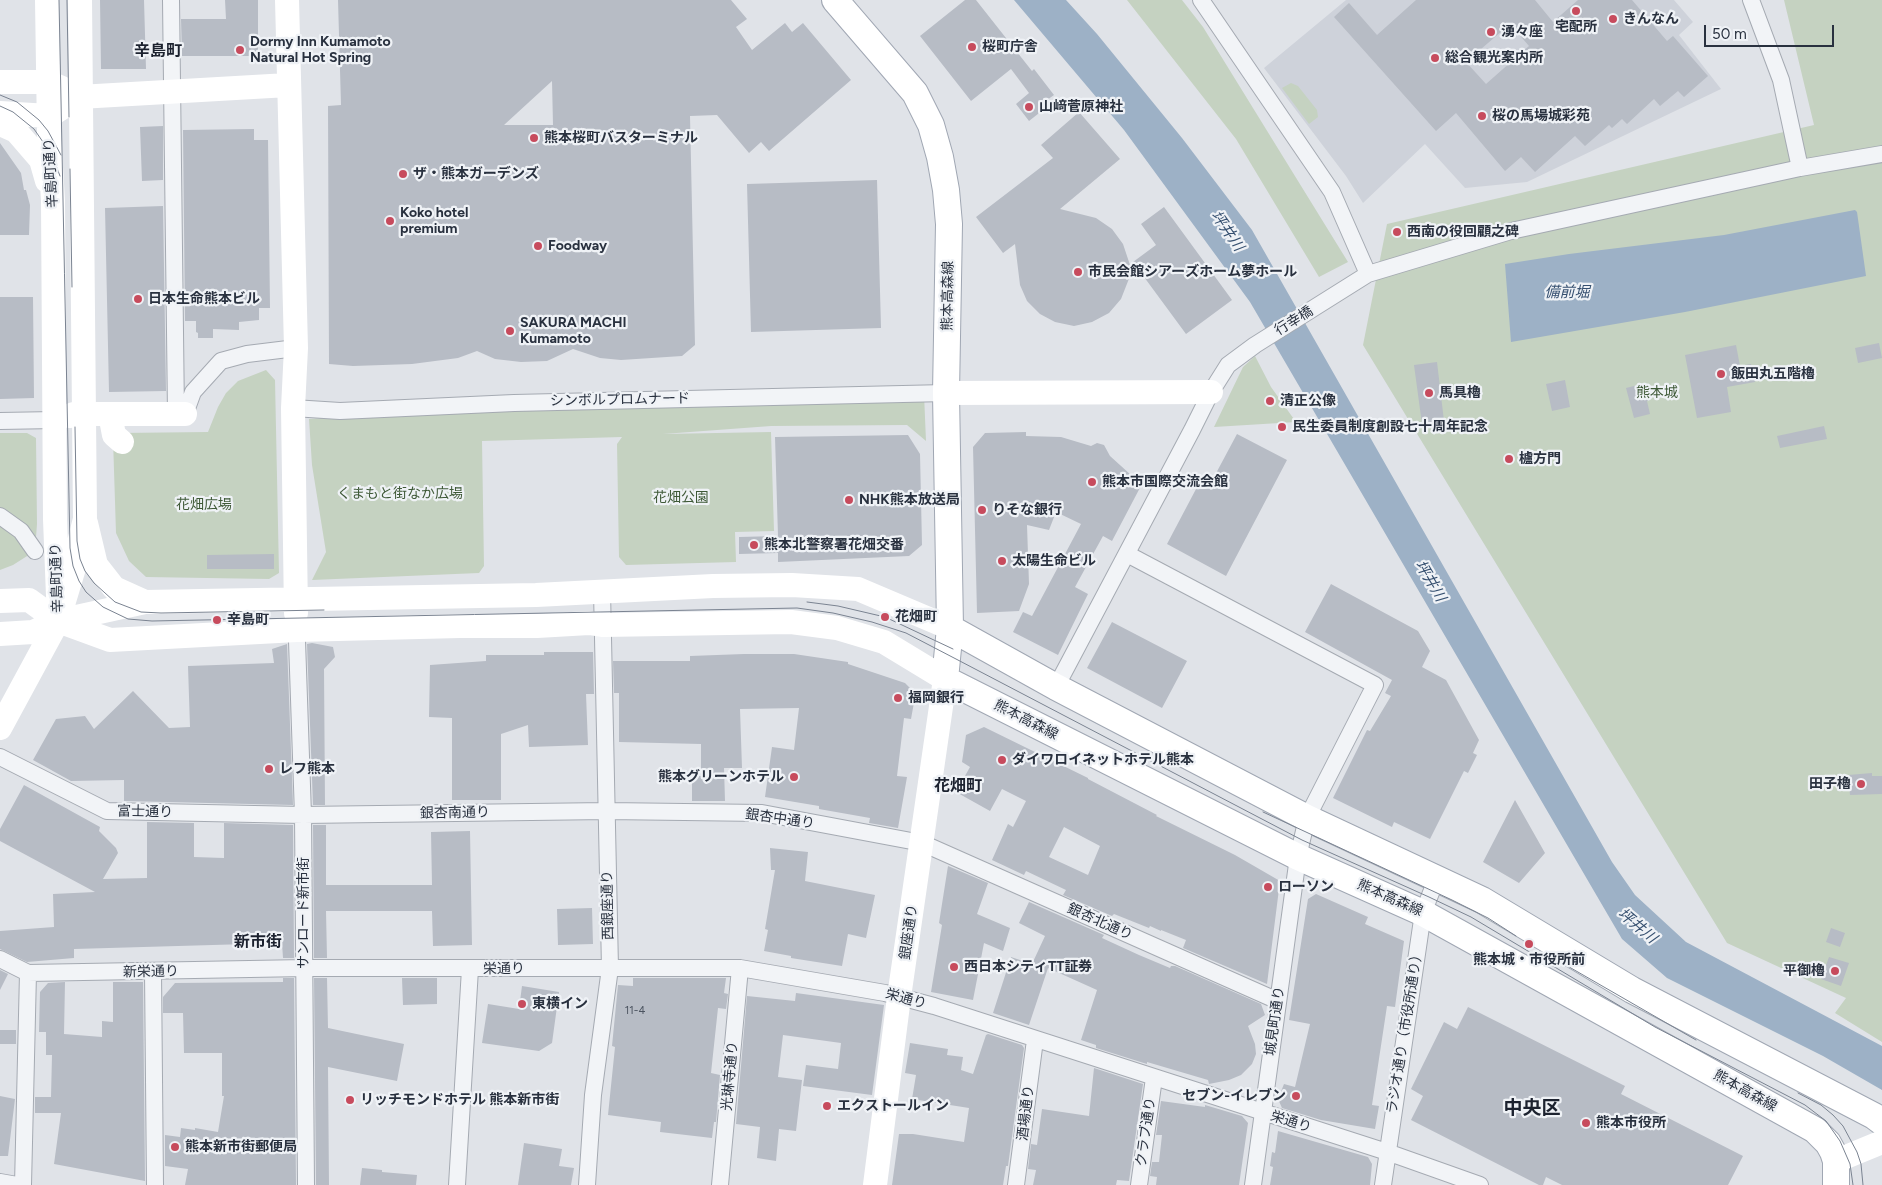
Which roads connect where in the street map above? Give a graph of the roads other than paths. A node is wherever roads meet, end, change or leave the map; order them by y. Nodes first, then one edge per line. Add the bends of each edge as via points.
1 (47, 0) edge
2 (80, 0) edge
3 (171, 0) edge
4 (287, 0) edge
5 (835, 0) edge
6 (1201, 0) edge
7 (1751, 0) edge
8 (0, 82) edge
9 (48, 82) junction
10 (288, 85) junction
11 (172, 92) junction
12 (79, 97) junction
13 (0, 113) edge
14 (49, 116) junction
15 (0, 124) edge
16 (1882, 154) edge
17 (1800, 168) junction
18 (53, 201) junction
19 (1368, 274) junction
20 (296, 348) junction
21 (1210, 392) junction
22 (946, 393) junction
23 (293, 408) junction
24 (83, 414) junction
25 (110, 414) junction
26 (180, 414) junction
27 (54, 420) junction
28 (0, 421) edge
29 (122, 442) dead end
30 (0, 516) edge
31 (85, 519) junction
32 (35, 551) dead end
33 (1126, 554) junction
34 (602, 591) junction
35 (296, 599) junction
36 (0, 601) edge
37 (145, 602) junction
38 (58, 621) junction
39 (602, 624) junction
40 (950, 628) junction
41 (0, 634) edge
42 (297, 636) junction
43 (945, 679) junction
44 (1056, 687) junction
45 (0, 728) edge
46 (0, 758) edge
47 (607, 812) junction
48 (303, 815) junction
49 (1307, 818) junction
50 (922, 843) junction
51 (1298, 857) junction
52 (1436, 880) junction
53 (1423, 913) junction
54 (0, 959) edge
55 (305, 968) junction
56 (610, 968) junction
57 (740, 968) junction
58 (470, 969) junction
59 (153, 972) junction
60 (28, 973) junction
61 (899, 997) junction
62 (1278, 1001) junction
63 (1035, 1040) junction
64 (1154, 1078) junction
65 (1262, 1113) junction
66 (1882, 1122) edge
67 (1882, 1142) edge
68 (1387, 1152) junction
69 (1836, 1173) edge
70 (0, 1182) edge
71 (17, 1185) edge
72 (23, 1185) edge
73 (155, 1185) edge
74 (306, 1185) edge
75 (457, 1185) edge
76 (586, 1185) edge
77 (720, 1185) edge
78 (875, 1185) edge
79 (1016, 1185) edge
80 (1139, 1185) edge
81 (1253, 1185) edge
82 (1383, 1185) edge
83 (1480, 1185) edge

1 - 9 street, 辛島町通り
2 - 12 street, 辛島町通り
3 - 11 street
4 - 10 street
5 - 22 main road, 熊本高森線 via 915,93 931,126 940,157 949,224
6 - 19 street via 1332,192
7 - 17 street via 1781,80
8 - 9 street
9 - 12 street
9 - 14 street, 辛島町通り
10 - 11 street
10 - 20 street
11 - 12 street
11 - 26 street
12 - 14 street
12 - 24 street, 辛島町通り
13 - 14 street
14 - 18 street, 辛島町通り
15 - 18 street via 16,131 40,160
16 - 17 street, 行幸橋
17 - 19 street, 行幸橋 via 1511,231
18 - 27 street, 辛島町通り
19 - 21 street, 行幸橋 via 1228,365
20 - 23 street
20 - 26 street via 221,361 193,392
21 - 22 street
21 - 33 street, 行幸橋
22 - 23 street, シンボルプロムナード via 514,403 340,412
22 - 40 main road, 熊本高森線
23 - 35 street
24 - 25 street
24 - 27 street
24 - 31 street, 辛島町通り
25 - 26 street
25 - 29 street via 114,435
27 - 28 street
27 - 38 street, 辛島町通り
30 - 32 street via 21,531
31 - 37 street via 96,565 114,588
31 - 38 street, 辛島町通り
33 - 44 street, 行幸橋
33 - 49 street, 城見町通り via 1375,685
34 - 35 street
34 - 39 street, 西銀座通り
34 - 40 street via 713,586 858,589
35 - 37 street
35 - 42 street
36 - 38 street via 29,600
37 - 38 street
38 - 41 street via 33,632
38 - 42 street via 110,640
38 - 45 street
39 - 42 street via 460,626
39 - 43 street via 791,622 837,628 884,642
39 - 47 street, 西銀座通り
40 - 43 main road, 熊本高森線
40 - 44 main road
42 - 48 street, サンロード新市街
43 - 50 street, 銀座通り
43 - 51 main road, 熊本高森線
44 - 49 main road
46 - 48 street, 富士通り via 106,812
47 - 48 street, 銀杏南通り
47 - 50 street, 銀杏中通り via 762,813
47 - 56 street, 西銀座通り
48 - 55 street, サンロード新市街
49 - 51 street, 城見町通り
49 - 52 main road
50 - 61 street, 銀座通り
50 - 62 street, 銀杏北通り
51 - 53 main road, 熊本高森線
51 - 62 street, 城見町通り
52 - 53 street, ラジオ通り（市役所通り）
52 - 66 main road via 1482,900 1632,990
53 - 68 street, ラジオ通り（市役所通り）
53 - 69 main road, 熊本高森線 via 1816,1130 1828,1142
54 - 60 street, 新栄通り
55 - 58 street, 栄通り
55 - 59 street, 新栄通り
55 - 74 street, サンロード新市街
56 - 57 street, 栄通り
56 - 58 street, 栄通り
56 - 76 street, 西銀座通り via 593,1095
57 - 61 street, 栄通り
57 - 77 street, 光琳寺通り
58 - 75 street
59 - 60 street, 新栄通り
59 - 73 street
60 - 72 street
61 - 63 street, 栄通り
61 - 78 street, 銀座通り
62 - 65 street, 城見町通り
63 - 64 street, 栄通り
63 - 79 street, 酒場通り
64 - 65 street, 栄通り
64 - 80 street, クラブ通り
65 - 68 street, 栄通り
65 - 81 street, 城見町通り
67 - 69 street
68 - 82 street, ラジオ通り（市役所通り）
68 - 83 street, 栄通り
70 - 71 street

